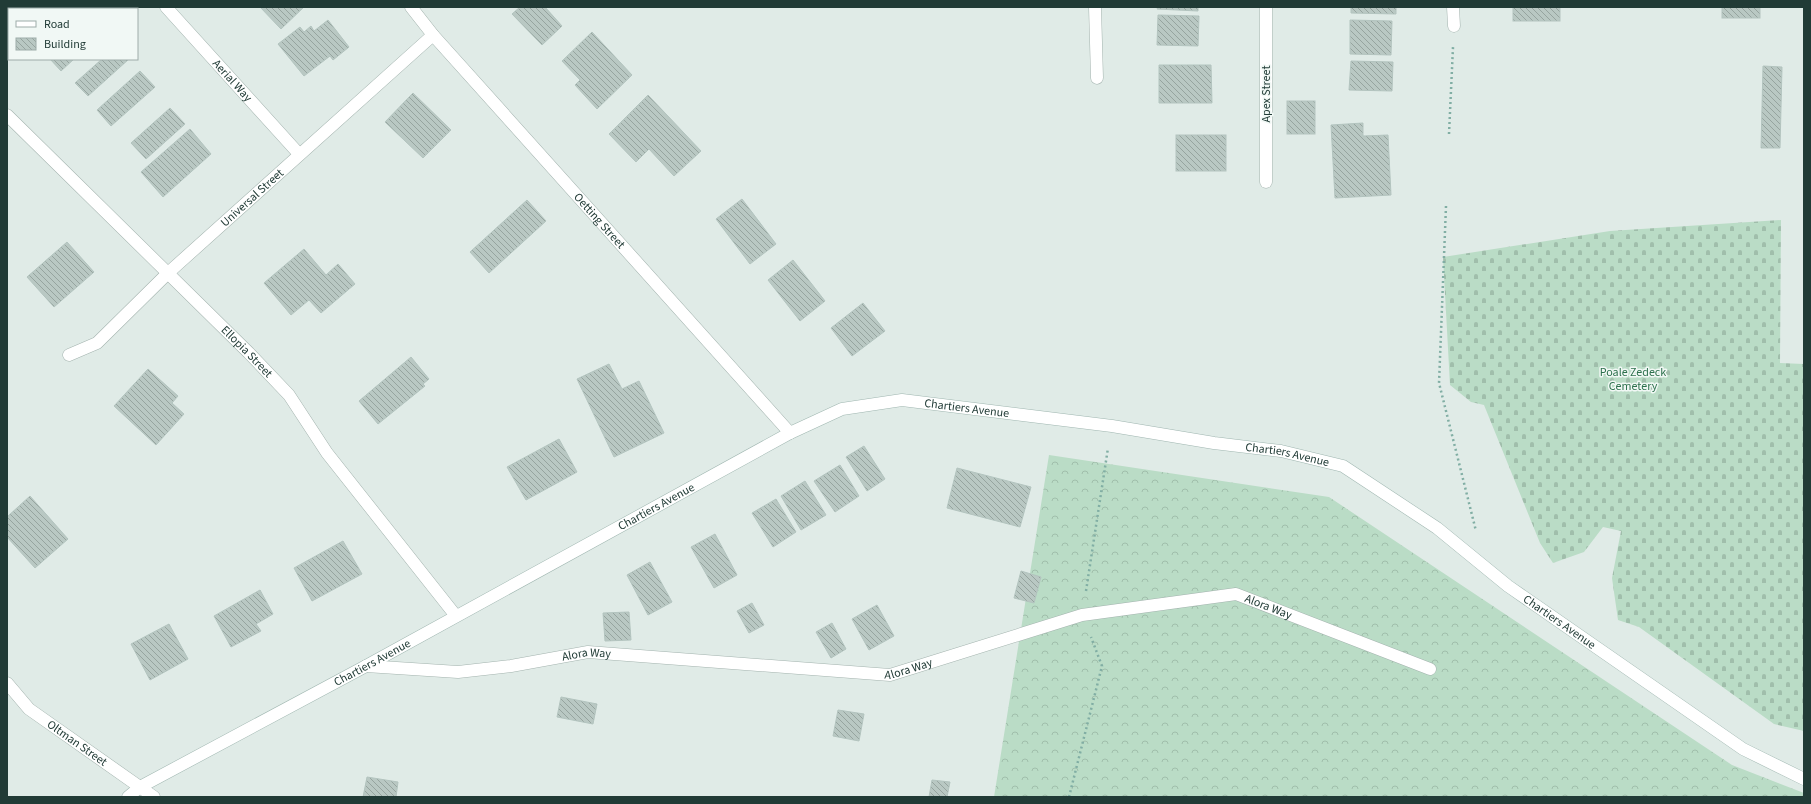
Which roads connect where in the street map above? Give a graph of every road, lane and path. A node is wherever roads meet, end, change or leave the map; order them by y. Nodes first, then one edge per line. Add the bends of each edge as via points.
1 (166, 7) edge
2 (411, 7) edge
3 (1095, 7) edge
4 (1266, 7) edge
5 (1453, 7) edge
6 (1454, 26) joint
7 (433, 35) junction
8 (1097, 78) dead end
9 (7, 114) edge
10 (1449, 134) dead end
11 (299, 154) junction
12 (1266, 182) dead end
13 (1446, 206) dead end
14 (168, 273) junction
15 (69, 355) dead end
16 (1112, 426) junction
17 (790, 433) junction
18 (1485, 568) junction
19 (1082, 615) junction
20 (456, 616) junction
21 (366, 666) junction
22 (1430, 669) dead end
23 (7, 683) edge
24 (1804, 779) edge
25 (140, 788) junction
26 (128, 797) edge
27 (154, 797) edge
28 (1069, 797) edge

1 - 11 street, Aerial Way
2 - 7 street, Oetting Street
3 - 8 street
4 - 12 street, Apex Street
5 - 6 street
6 - 10 path
7 - 11 street, Universal Street
7 - 17 street, Oetting Street
9 - 14 street, Ellopia Street
11 - 14 street, Universal Street
13 - 18 path via 1439,383
14 - 15 street, Universal Street via 97,343
14 - 20 street, Ellopia Street via 289,395 327,453
16 - 17 street, Chartiers Avenue via 902,400 842,409
16 - 18 street, Chartiers Avenue via 1281,451 1343,466 1437,528
16 - 19 path
17 - 20 street, Chartiers Avenue
18 - 24 street, Chartiers Avenue via 1743,749
19 - 21 street, Alora Way via 890,675 588,652 511,666 458,672
19 - 22 street, Alora Way via 1236,594
19 - 28 path via 1102,666
20 - 21 street, Chartiers Avenue
21 - 25 street, Chartiers Avenue
23 - 25 street, Oltman Street via 29,709
25 - 26 street, Chartiers Avenue
25 - 27 street, Oltman Street

